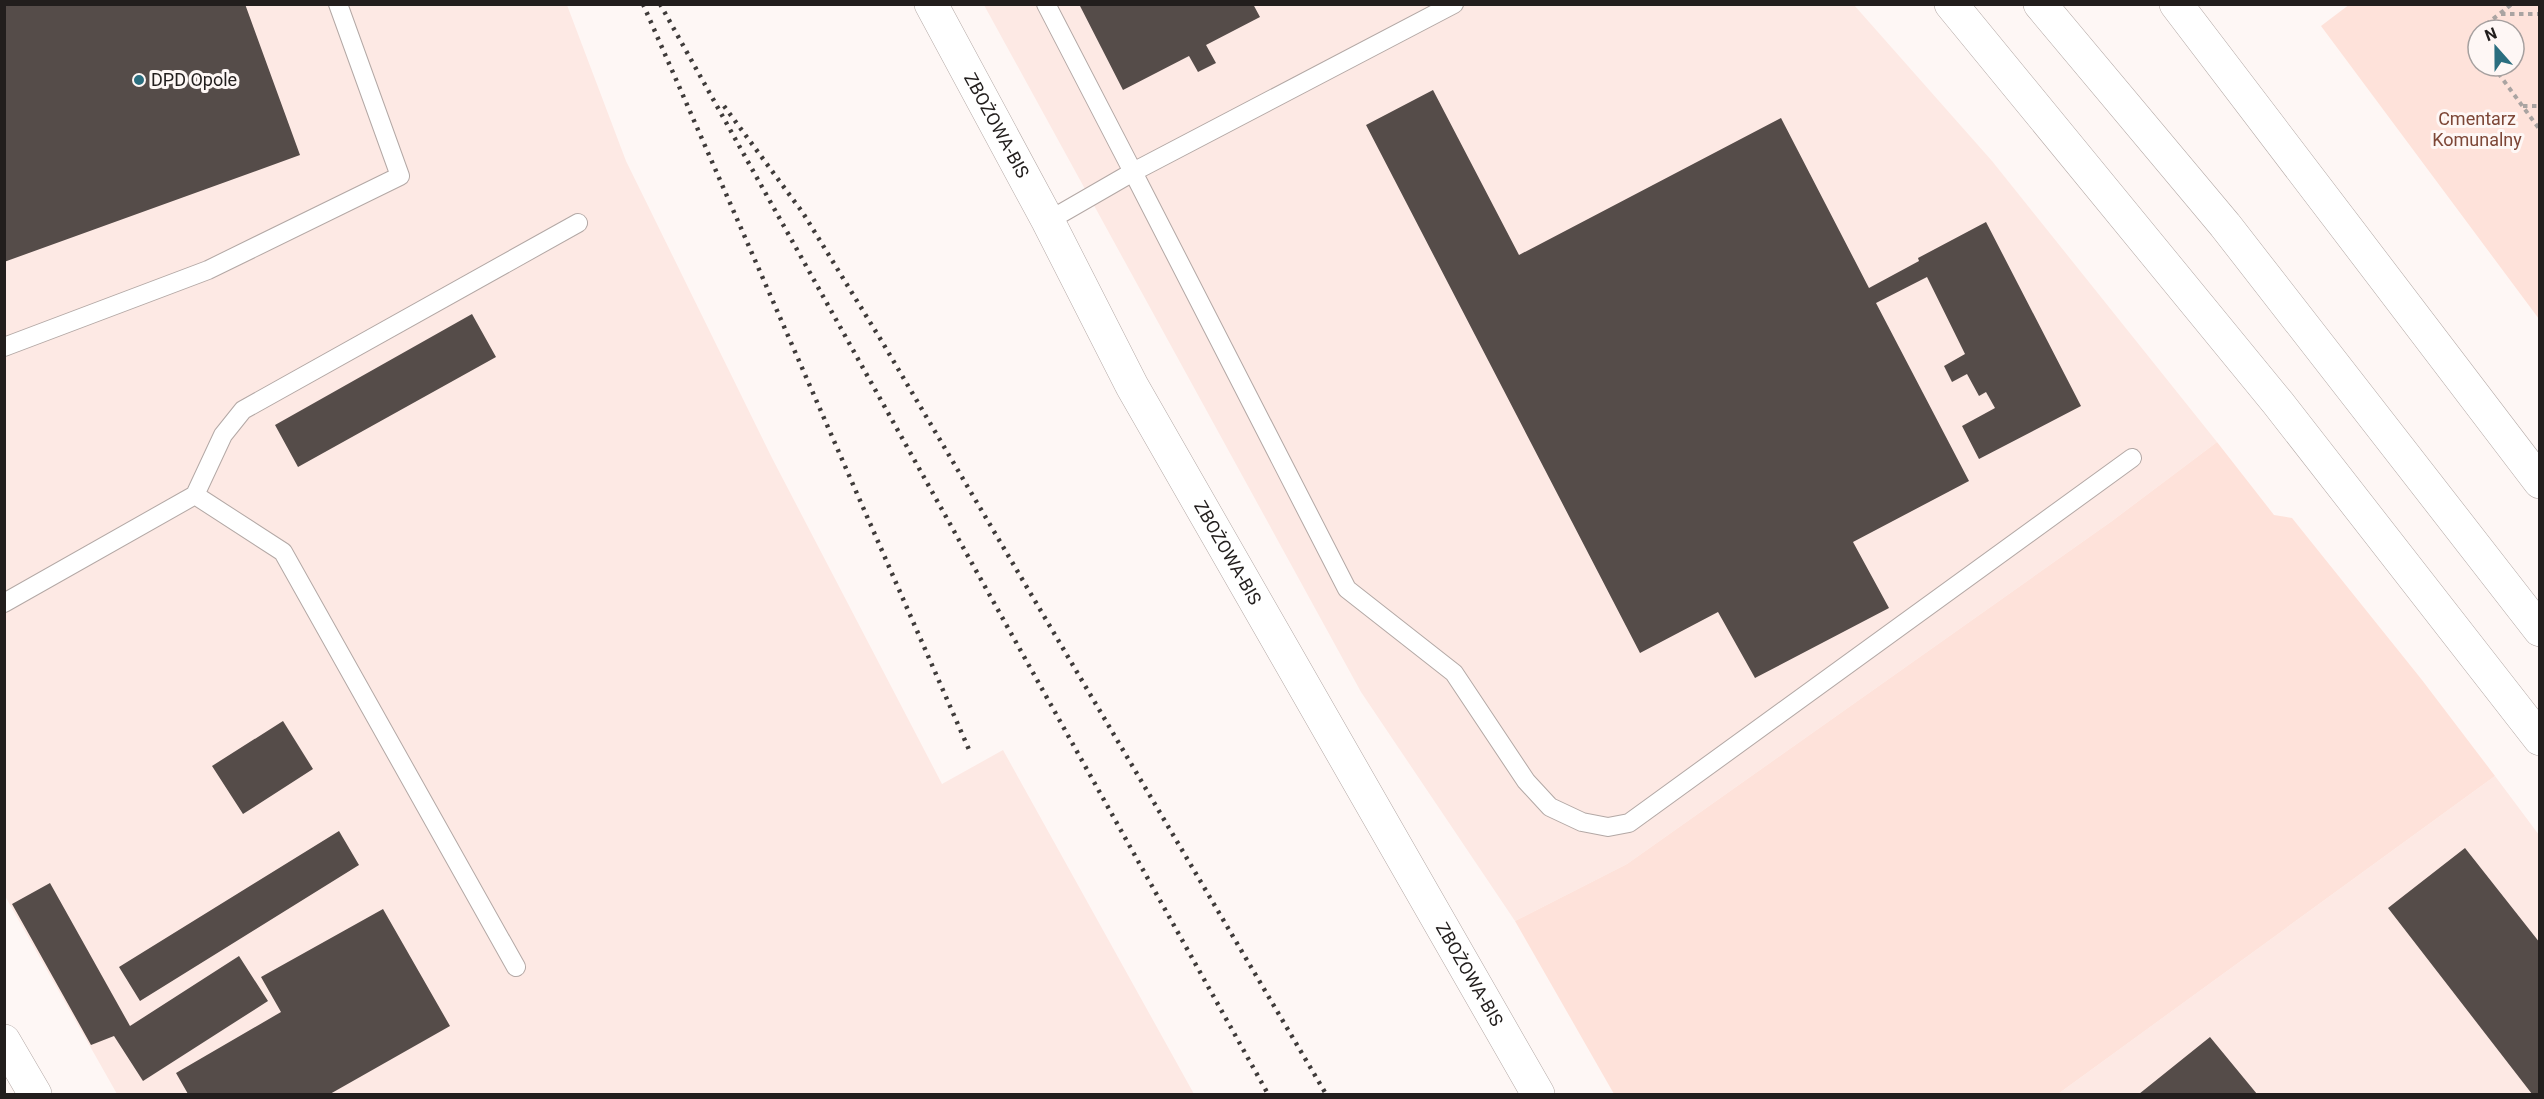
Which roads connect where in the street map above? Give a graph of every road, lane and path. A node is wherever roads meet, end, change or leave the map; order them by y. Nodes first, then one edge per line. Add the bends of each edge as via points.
1 (338, 4) edge
2 (931, 4) edge
3 (1046, 4) edge
4 (1454, 4) edge
5 (1952, 4) edge
6 (2040, 4) edge
7 (2176, 4) edge
8 (2512, 4) edge
9 (2499, 14) junction
10 (2540, 14) edge
11 (2494, 18) edge
12 (2502, 78) edge
13 (2523, 106) junction
14 (2540, 106) edge
15 (2540, 130) edge
16 (1133, 172) junction
17 (1048, 221) junction
18 (578, 223) dead end
19 (4, 347) edge
20 (2132, 458) dead end
21 (2540, 482) edge
22 (195, 495) junction
23 (4, 603) edge
24 (2540, 630) edge
25 (2540, 740) edge
26 (516, 967) dead end
27 (4, 1041) edge
28 (35, 1095) edge
29 (1538, 1095) edge

1 - 19 lane via 400,176 208,270
2 - 17 street, ZBOŻOWA-BIS
3 - 16 lane
4 - 16 lane
5 - 25 street via 2278,403
6 - 24 street via 2225,225
7 - 21 street
8 - 9 path
9 - 10 path
9 - 11 path
12 - 13 path
13 - 14 path
13 - 15 path
16 - 17 lane
16 - 20 lane via 1347,589 1454,673 1526,781 1550,807 1582,822 1608,827 1629,824
17 - 29 street, ZBOŻOWA-BIS via 1132,386
18 - 22 lane via 243,410 223,435
22 - 23 lane
22 - 26 lane via 284,552
27 - 28 street

